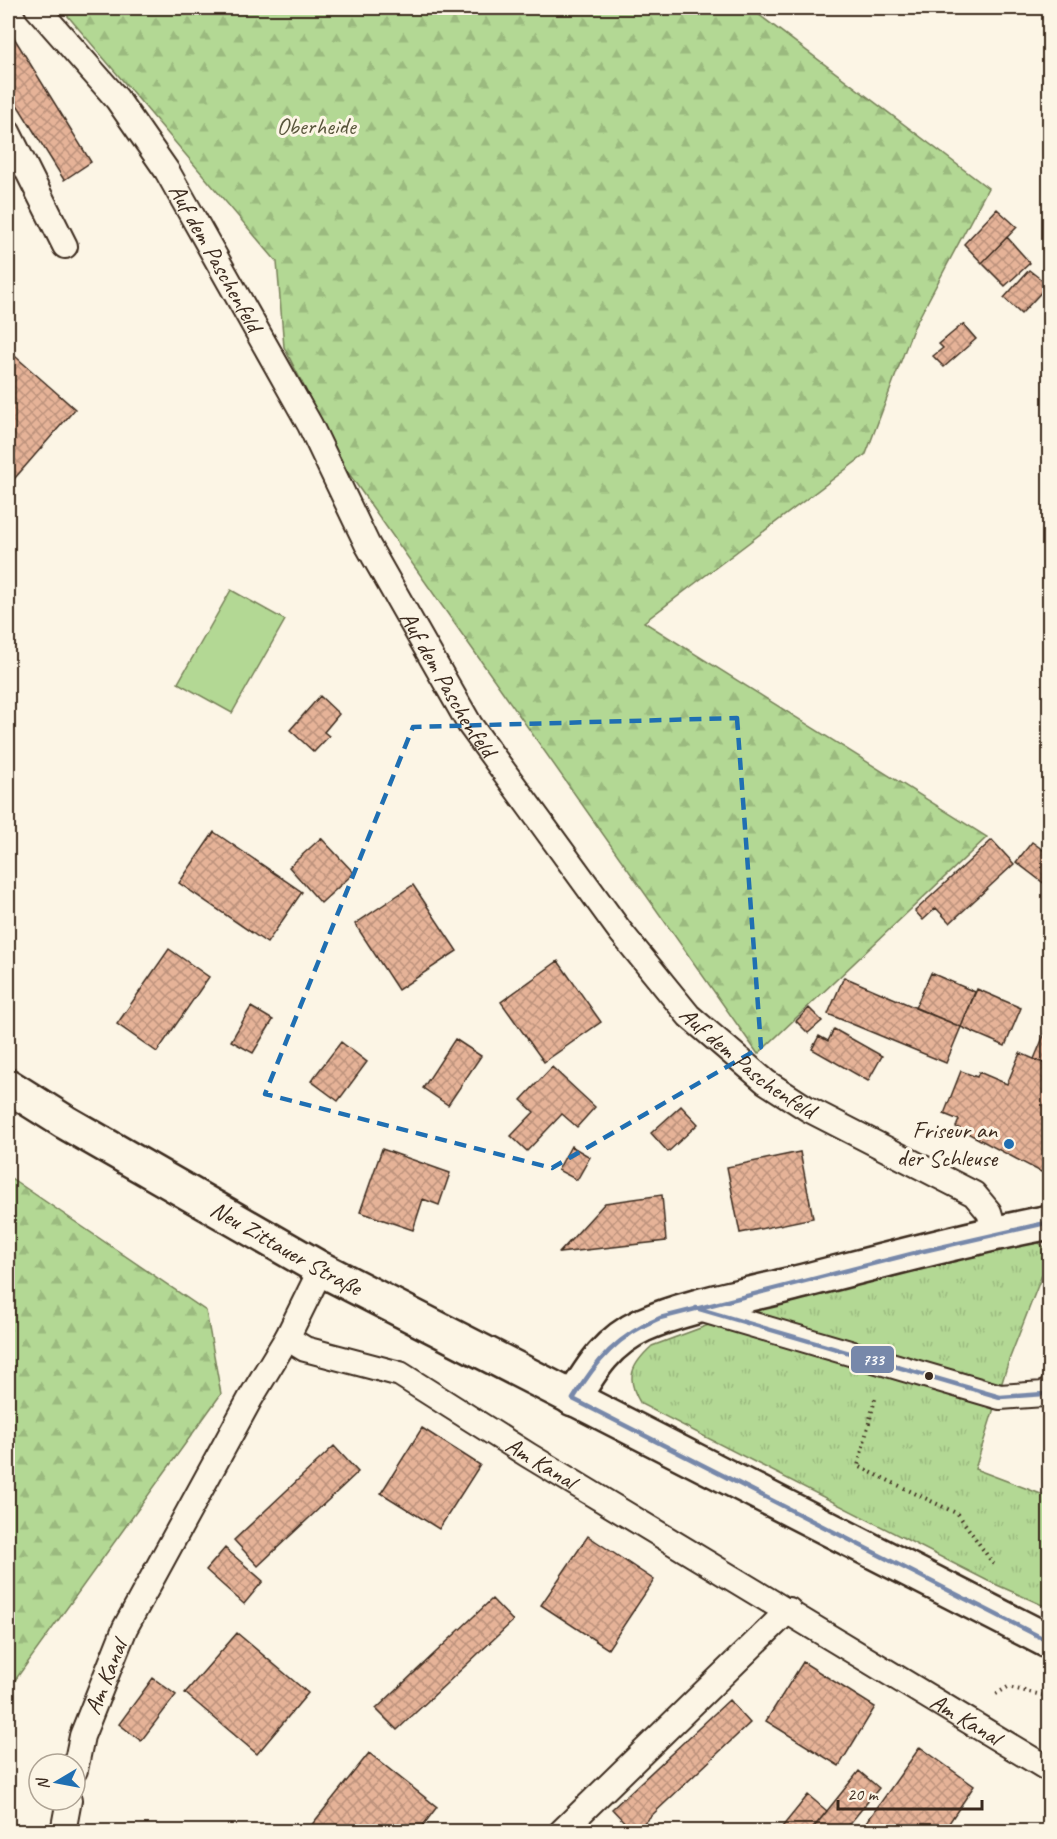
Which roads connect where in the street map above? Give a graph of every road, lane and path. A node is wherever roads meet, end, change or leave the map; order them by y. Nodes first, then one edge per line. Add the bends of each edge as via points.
1 (37, 8) edge
2 (8, 132) edge
3 (65, 246) dead end
4 (8, 1086) edge
5 (1050, 1222) edge
6 (995, 1232) junction
7 (321, 1269) junction
8 (696, 1308) junction
9 (287, 1338) junction
10 (884, 1364) junction
11 (1050, 1390) edge
12 (573, 1399) junction
13 (985, 1609) junction
14 (789, 1610) junction
15 (1050, 1642) edge
16 (1008, 1687) dead end
17 (1050, 1697) edge
18 (79, 1752) edge
19 (1050, 1770) edge
20 (67, 1812) edge
21 (63, 1832) edge
22 (561, 1832) edge

1 - 6 lane, Auf dem Paschenfeld via 117,99 167,171 310,425 367,544 470,725 620,931 689,1016 766,1082 808,1109 974,1194 989,1212
2 - 3 lane
4 - 7 main road, Neu Zittauer Straße
5 - 6 main road
6 - 8 main road
7 - 9 lane, Am Kanal
7 - 12 main road, Neu Zittauer Straße
8 - 10 lane
8 - 12 main road via 643,1325 617,1341 596,1360
9 - 14 lane, Am Kanal via 305,1349 400,1374
9 - 18 lane, Am Kanal via 125,1628
10 - 11 lane via 1000,1397 1044,1394
10 - 13 path via 858,1466 957,1514 1000,1573
12 - 13 main road, Neu Zittauer Straße
13 - 15 main road, Neu Zittauer Straße
14 - 19 lane, Am Kanal
14 - 22 lane
16 - 17 path
20 - 21 lane

